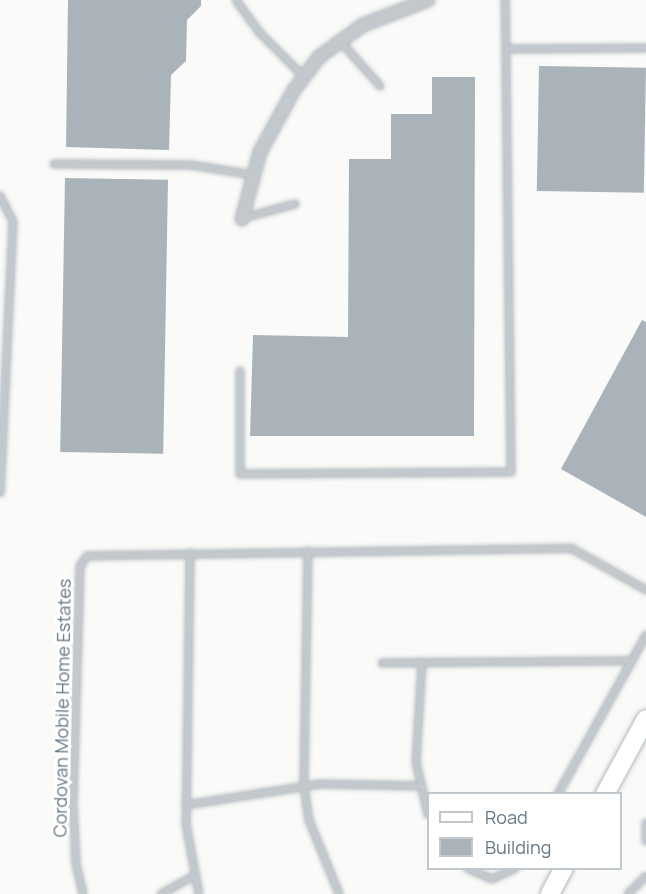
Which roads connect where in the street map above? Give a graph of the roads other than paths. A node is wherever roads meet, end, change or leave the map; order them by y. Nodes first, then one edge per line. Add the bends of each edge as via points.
1 (236, 0) edge
2 (428, 0) edge
3 (506, 0) edge
4 (339, 40) junction
5 (646, 48) edge
6 (507, 49) junction
7 (303, 76) junction
8 (380, 86) dead end
9 (54, 164) dead end
10 (253, 175) junction
11 (0, 196) edge
12 (295, 204) dead end
13 (242, 219) joint
14 (240, 371) dead end
15 (0, 493) edge
16 (308, 552) junction
17 (190, 553) junction
18 (646, 590) edge
19 (646, 635) edge
20 (422, 662) junction
21 (632, 662) junction
22 (382, 663) dead end
23 (643, 732) edge
24 (304, 786) junction
25 (420, 786) junction
26 (559, 792) edge
27 (606, 792) edge
28 (186, 805) junction
29 (427, 809) edge
30 (646, 823) edge
31 (646, 841) edge
32 (472, 870) edge
33 (512, 870) edge
34 (563, 870) edge
35 (193, 876) junction
36 (644, 881) edge
37 (83, 894) edge
38 (161, 894) edge
39 (199, 894) edge
40 (339, 894) edge
41 (550, 894) edge
42 (628, 894) edge

1 - 7 lane via 260,33
2 - 4 street via 395,9
3 - 6 lane
4 - 7 street
4 - 8 lane
5 - 6 lane
6 - 14 lane via 511,472 240,474
7 - 10 street via 278,116
9 - 10 lane via 191,165
10 - 13 street
11 - 15 lane via 13,221
12 - 13 lane
16 - 17 lane, Cordovan Mobile Home Estates
16 - 18 lane, Cordovan Mobile Home Estates via 571,548
16 - 24 lane
17 - 28 lane
17 - 37 lane, Cordovan Mobile Home Estates via 93,554 80,566 73,803 76,863
19 - 21 lane
20 - 21 lane
20 - 22 lane
20 - 25 lane via 416,738
21 - 26 lane
23 - 27 street
24 - 25 lane via 360,782
24 - 28 lane
24 - 40 lane via 309,820
25 - 29 lane
28 - 35 lane
30 - 31 lane
32 - 33 lane via 492,879
34 - 41 street
35 - 38 lane
35 - 39 lane
36 - 42 lane

